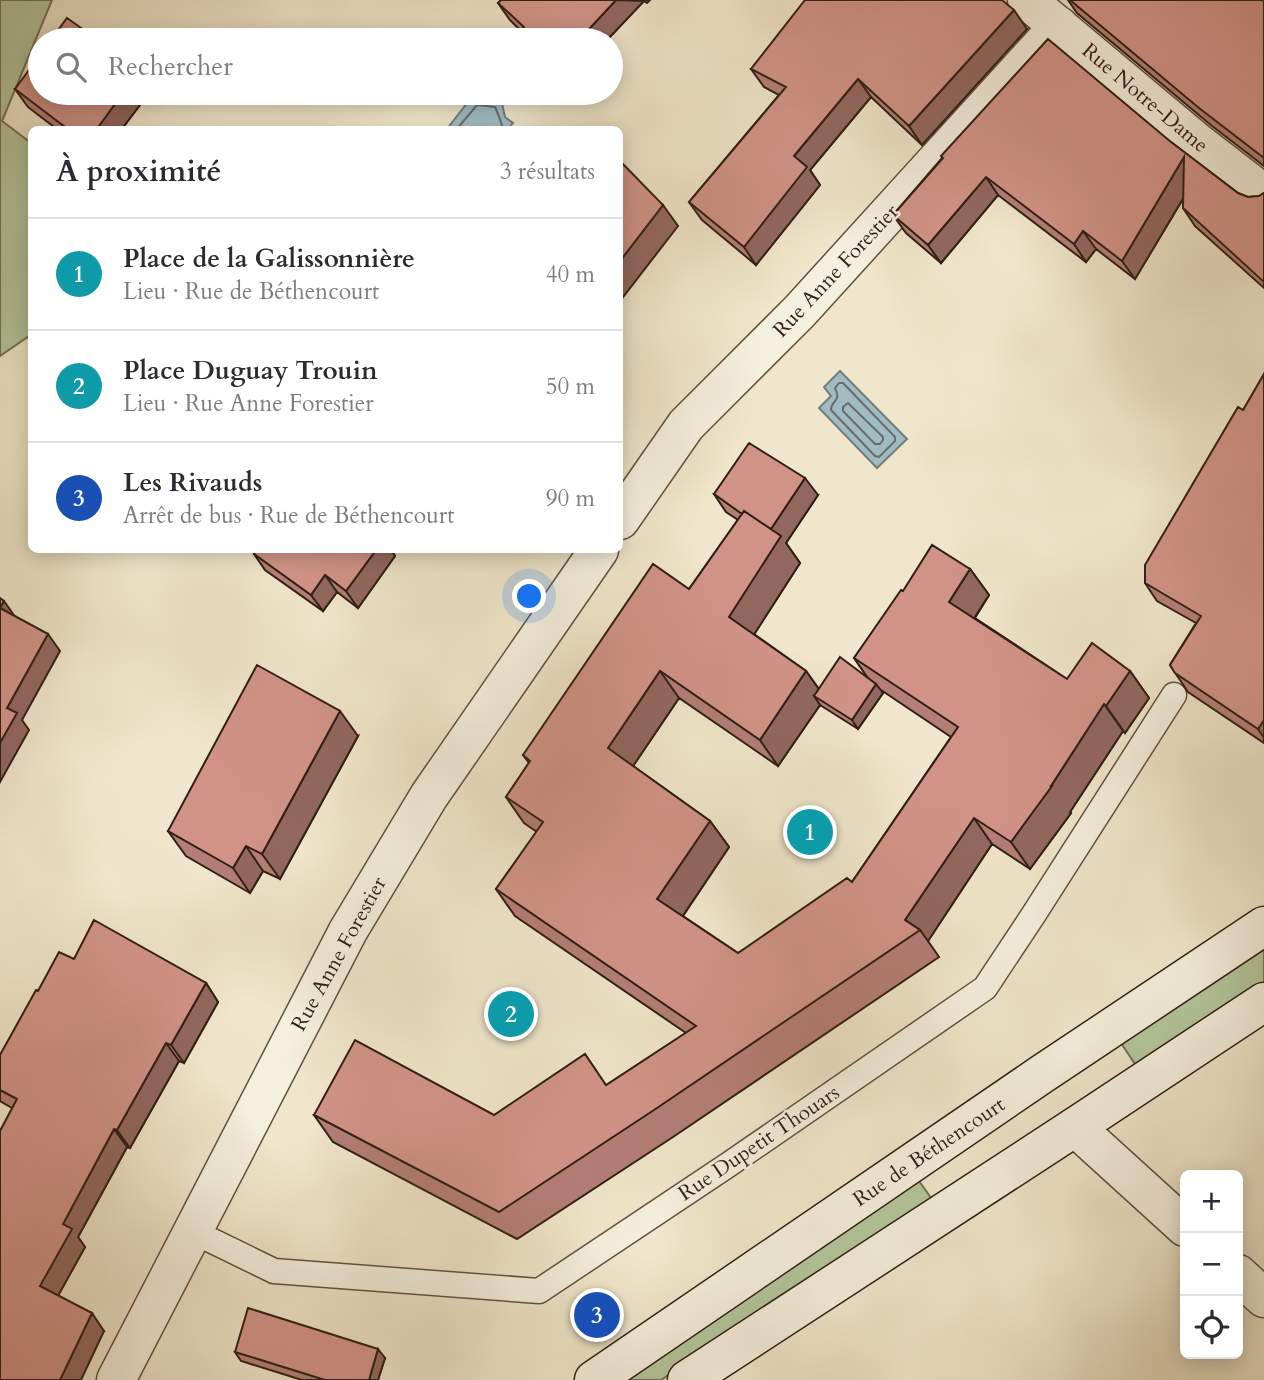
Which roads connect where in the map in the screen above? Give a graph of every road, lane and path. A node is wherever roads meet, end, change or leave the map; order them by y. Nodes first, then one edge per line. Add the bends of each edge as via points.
1 (1027, 0) edge
2 (1059, 26) junction
3 (1264, 194) edge
4 (623, 516) edge
5 (597, 553) edge
6 (1174, 695) edge
7 (1264, 926) edge
8 (1264, 1002) edge
9 (1075, 1127) junction
10 (1180, 1222) edge
11 (192, 1231) junction
12 (1243, 1279) edge
13 (1264, 1298) edge
14 (116, 1380) edge
15 (594, 1380) edge
16 (687, 1380) edge

1 - 2 street, Rue Notre-Dame
2 - 3 street, Rue Notre-Dame
2 - 4 street, Rue Anne Forestier via 800,312 686,425
5 - 11 street, Rue Anne Forestier via 429,796 355,920
6 - 11 lane, Rue Dupetit Thouars via 985,988 539,1291 274,1271
7 - 15 street, Rue de Béthencourt
8 - 9 street
9 - 10 street
9 - 16 street
11 - 14 street, Rue Anne Forestier
12 - 13 street

